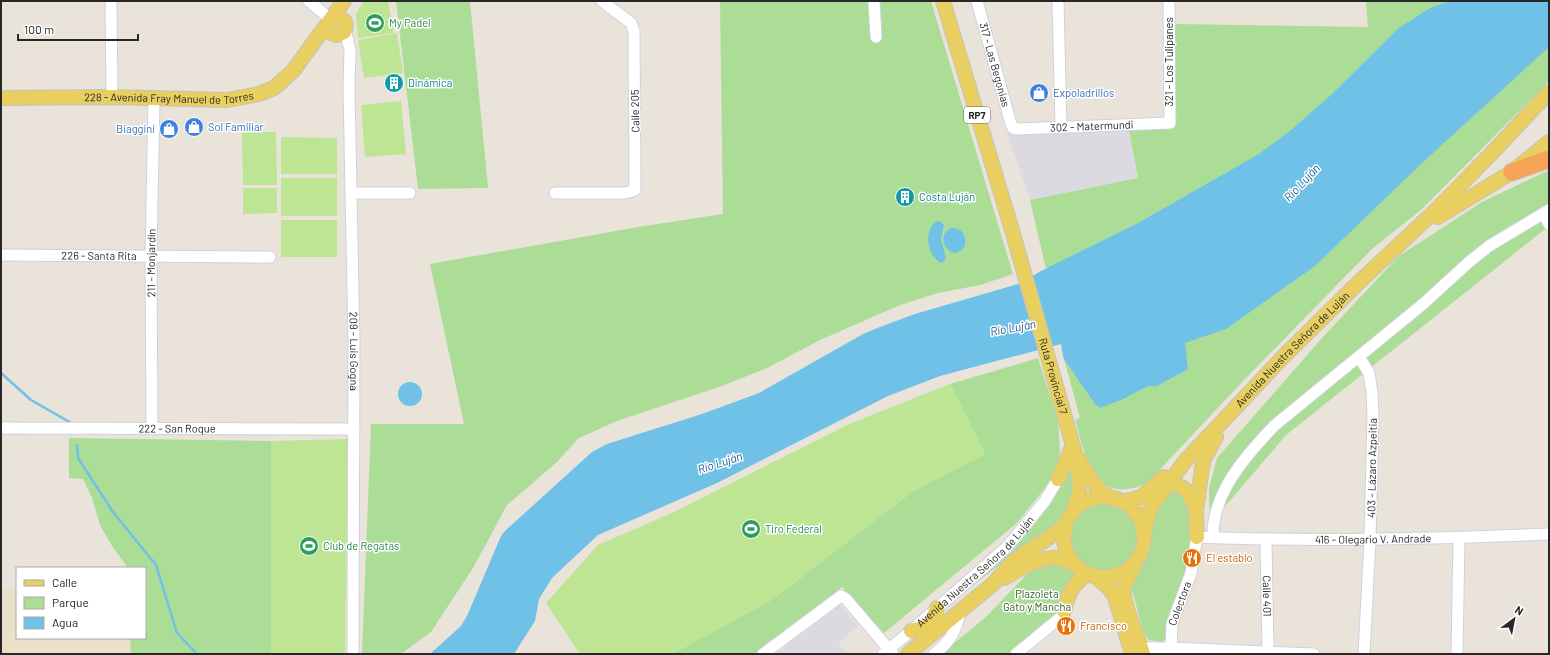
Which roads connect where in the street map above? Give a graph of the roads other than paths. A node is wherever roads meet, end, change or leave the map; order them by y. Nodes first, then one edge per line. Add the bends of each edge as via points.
1 (111, 1) edge
2 (309, 1) edge
3 (344, 1) edge
4 (351, 1) edge
5 (602, 1) edge
6 (874, 1) edge
7 (943, 1) edge
8 (977, 1) edge
9 (1058, 1) edge
10 (1169, 1) edge
11 (336, 26) junction
12 (876, 37) dead end
13 (1549, 92) edge
14 (112, 97) junction
15 (1, 98) edge
16 (154, 98) junction
17 (1170, 123) joint
18 (1013, 128) joint
19 (1061, 128) junction
20 (1549, 142) edge
21 (1549, 159) edge
22 (1512, 172) junction
23 (352, 193) junction
24 (410, 193) dead end
25 (555, 193) dead end
26 (1546, 212) edge
27 (1549, 224) edge
28 (1402, 243) junction
29 (1, 255) edge
30 (151, 256) junction
31 (270, 257) dead end
32 (1359, 357) junction
33 (1240, 404) junction
34 (1, 428) edge
35 (152, 429) junction
36 (354, 429) junction
37 (1074, 449) junction
38 (1186, 460) junction
39 (1058, 479) joint
40 (1169, 483) junction
41 (1117, 500) junction
42 (1074, 509) junction
43 (1196, 511) junction
44 (1066, 524) junction
45 (1144, 534) junction
46 (1549, 534) edge
47 (1198, 537) junction
48 (1213, 537) junction
49 (1459, 538) junction
50 (1266, 540) junction
51 (1370, 540) junction
52 (1135, 562) junction
53 (1073, 564) junction
54 (1092, 576) junction
55 (993, 584) junction
56 (937, 608) junction
57 (1064, 611) joint
58 (960, 612) junction
59 (930, 626) junction
60 (911, 631) junction
61 (920, 644) junction
62 (1171, 648) junction
63 (888, 652) edge
64 (1139, 652) edge
65 (1268, 653) junction
66 (353, 654) edge
67 (763, 654) edge
68 (908, 654) edge
69 (934, 654) edge
70 (1016, 654) edge
71 (1314, 654) edge
72 (1364, 654) edge
73 (1457, 654) edge

1 - 14 street
2 - 11 street, 209 - Luis Gogna
3 - 11 main road
4 - 11 main road
5 - 25 street, Calle 205 via 631,23 634,31 635,190 625,193
6 - 12 street
7 - 37 main road, Ruta Provincial 7 / RP7
8 - 18 street, 317 - Las Begonias
9 - 19 street
10 - 17 street, 321 - Los Tulipanes
11 - 16 main road, 228 - Avenida Fray Manuel de Torres via 314,42 288,76 274,88 259,94 227,100
11 - 23 street, 209 - Luis Gogna via 350,50
13 - 28 main road, Avenida Nuestra Señora de Luján
14 - 15 main road, 228 - Avenida Fray Manuel de Torres
14 - 16 main road, 228 - Avenida Fray Manuel de Torres
16 - 30 street, 211 - Monjardín
17 - 19 street, 302 - Matermundi
18 - 19 street, 302 - Matermundi
20 - 22 main road, Avenida Nuestra Señora de Luján
21 - 22 highway
22 - 28 main road, Avenida Nuestra Señora de Luján via 1452,207
23 - 24 street
23 - 36 street, 209 - Luis Gogna
26 - 27 street
26 - 32 street via 1489,246
28 - 33 main road, Avenida Nuestra Señora de Luján via 1284,356
29 - 30 street, 226 - Santa Rita
30 - 31 street, 226 - Santa Rita
30 - 35 street, 211 - Monjardín
32 - 48 street via 1276,425 1251,452 1228,483 1217,506
32 - 51 street, 403 - Lázaro Azpeitia via 1369,373 1374,415
33 - 38 main road, Avenida Nuestra Señora de Luján
33 - 43 main road via 1204,459
34 - 35 street, 222 - San Roque
35 - 36 street, 222 - San Roque
36 - 66 street, 209 - Luis Gogna
37 - 39 main road
37 - 41 main road, Ruta Provincial 7 / RP7 via 1096,486
37 - 42 main road, Ruta Provincial 7 / RP7 via 1080,485
38 - 40 main road, Avenida Nuestra Señora de Luján
38 - 41 main road, Avenida Nuestra Señora de Luján via 1141,497
39 - 56 street, Avenida Nuestra Señora de Luján via 1045,501 1007,547
40 - 43 main road via 1187,490
40 - 45 main road, Avenida Nuestra Señora de Luján via 1152,506
41 - 42 main road via 1095,498
41 - 45 main road, RP7 via 1129,506 1137,516
42 - 44 main road, RP7
43 - 47 main road
44 - 53 main road, RP7 via 1063,533 1064,546
44 - 55 main road, Avenida Nuestra Señora de Luján via 1013,562
45 - 52 main road via 1142,549
46 - 49 street, 416 - Olegario V. Andrade
47 - 48 street, 416 - Olegario V. Andrade
47 - 62 street, Colectora via 1191,573 1172,624
48 - 50 street, 416 - Olegario V. Andrade
49 - 51 street, 416 - Olegario V. Andrade
49 - 73 street
50 - 51 street, 416 - Olegario V. Andrade
50 - 65 street, Calle 401
51 - 72 street, 403 - Lázaro Azpeitia
52 - 54 main road via 1126,571 1115,576
52 - 64 main road via 1124,591
53 - 54 main road, RP7
53 - 55 main road, Avenida Nuestra Señora de Luján via 1051,558 1029,564
54 - 57 main road via 1074,585
54 - 64 main road, RP7 via 1108,587 1115,597
55 - 58 main road, Avenida Nuestra Señora de Luján
56 - 59 main road
56 - 60 street, Avenida Nuestra Señora de Luján
57 - 70 street via 1061,618
58 - 59 main road
58 - 61 main road, Avenida Nuestra Señora de Luján
58 - 69 street, Avenida Nuestra Señora de Luján via 957,626 946,645
59 - 60 main road
59 - 61 main road
60 - 63 street, Avenida Nuestra Señora de Luján
61 - 68 main road, Avenida Nuestra Señora de Luján
62 - 64 street
62 - 65 street
63 - 67 street via 843,596
65 - 71 street

